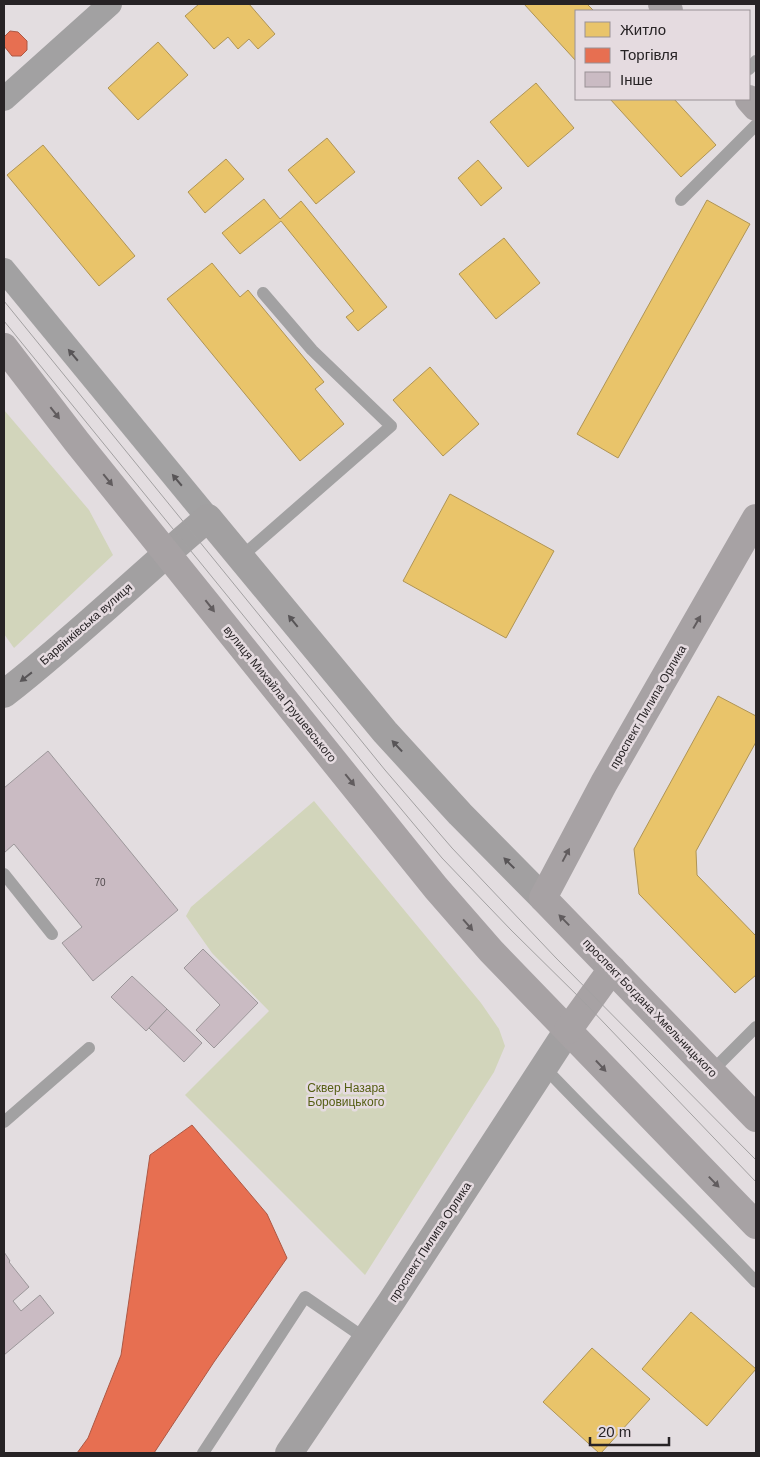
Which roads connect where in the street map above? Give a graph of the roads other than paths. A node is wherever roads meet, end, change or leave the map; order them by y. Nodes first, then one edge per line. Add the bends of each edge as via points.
1 (110, 4) edge
2 (4, 99) edge
3 (756, 125) edge
4 (680, 200) dead end
5 (4, 270) edge
6 (263, 293) dead end
7 (4, 347) edge
8 (208, 518) junction
9 (756, 518) edge
10 (167, 552) junction
11 (241, 557) junction
12 (4, 694) edge
13 (4, 874) edge
14 (543, 898) junction
15 (52, 934) dead end
16 (612, 969) junction
17 (756, 1027) edge
18 (568, 1030) junction
19 (89, 1048) dead end
20 (544, 1067) junction
21 (711, 1072) junction
22 (756, 1118) edge
23 (4, 1122) edge
24 (756, 1225) edge
25 (756, 1282) edge
26 (366, 1339) junction
27 (203, 1453) edge
28 (289, 1453) edge

1 - 2 street
3 - 4 lane
8 -> 5 street
6 - 11 lane via 312,350 391,426
7 -> 10 main road, вулиця Михайла Грушевського
8 - 10 street, Барвінківська вулиця
8 - 11 street
14 -> 9 main road, проспект Пилипа Орлика via 604,783
10 -> 12 street, Барвінківська вулиця
10 -> 18 main road, вулиця Михайла Грушевського via 436,888
14 -> 11 street via 384,732
13 - 15 lane
16 -> 14 main road, проспект Богдана Хмельницького
16 - 18 main road
16 - 21 main road, проспект Богдана Хмельницького
17 - 21 lane
18 - 20 street, проспект Пилипа Орлика
18 -> 24 main road
19 - 23 lane
20 - 25 lane
20 - 26 street, проспект Пилипа Орлика
21 - 22 main road, проспект Богдана Хмельницького
26 - 27 lane via 305,1297
26 - 28 street, проспект Пилипа Орлика

